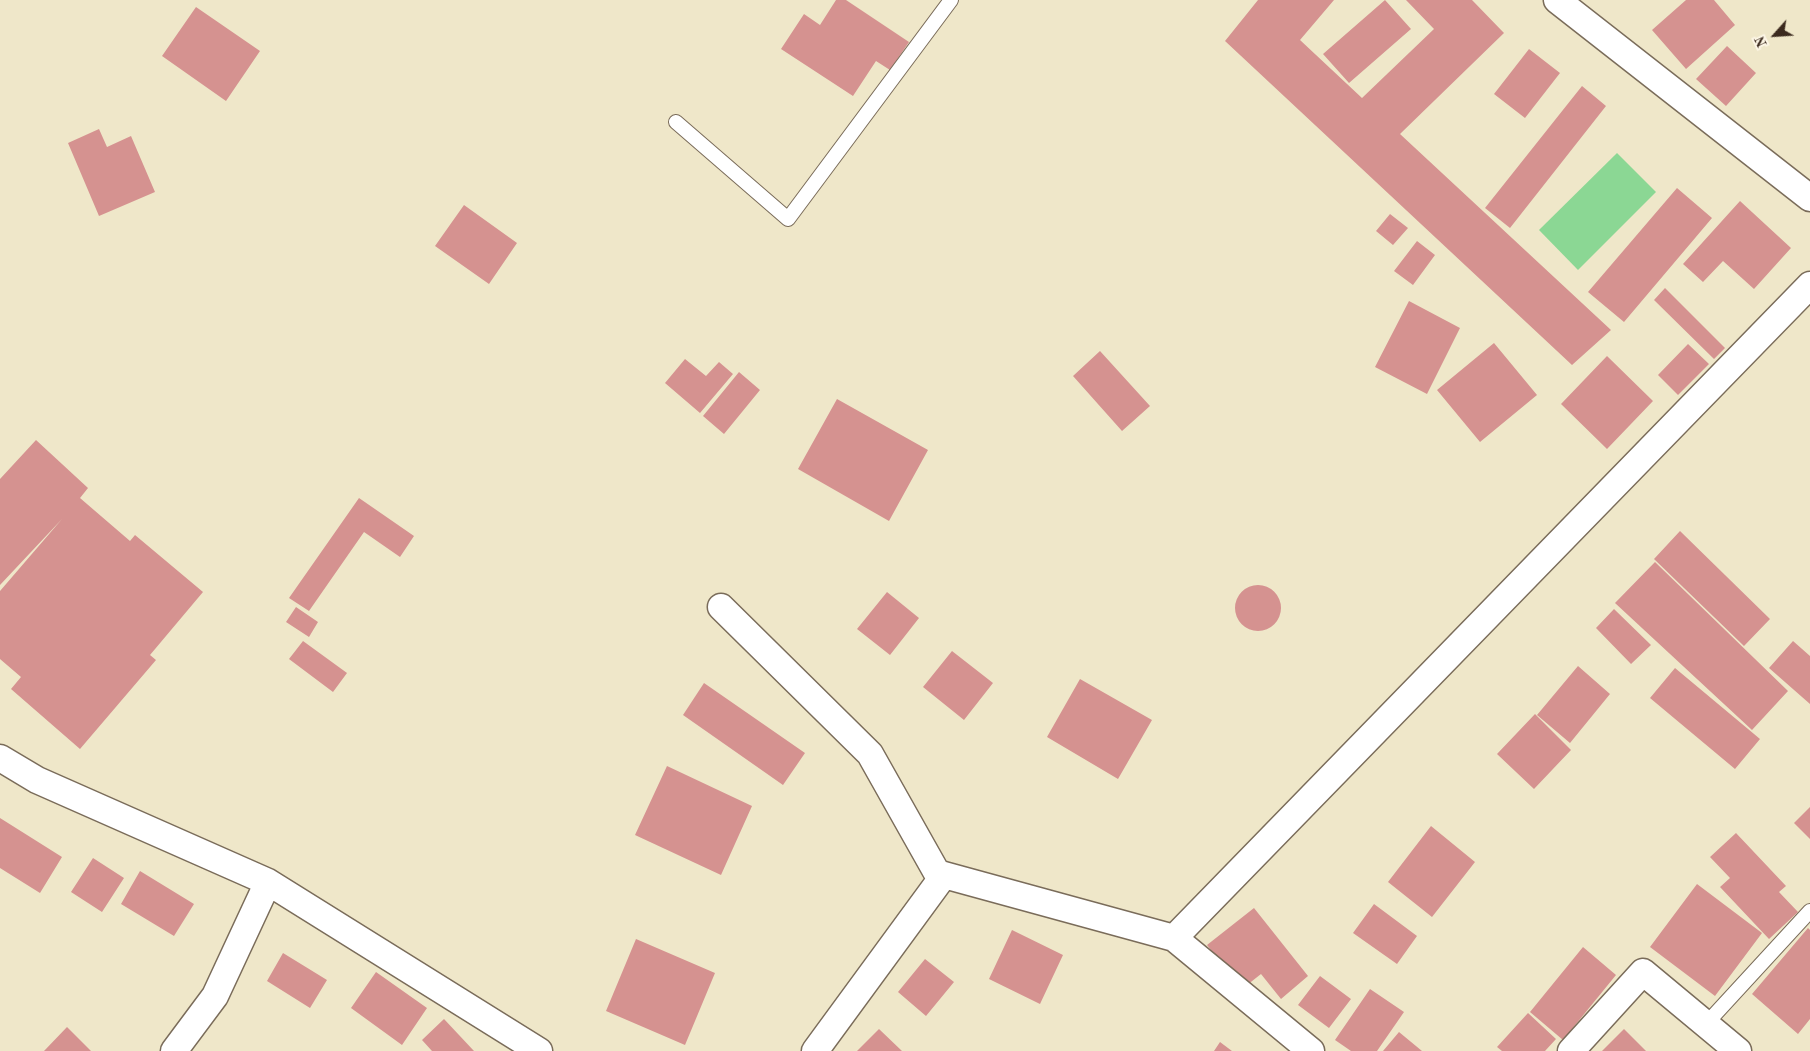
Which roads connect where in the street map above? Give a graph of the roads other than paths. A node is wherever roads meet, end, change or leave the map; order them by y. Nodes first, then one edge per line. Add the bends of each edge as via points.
1 (951, 0) edge
2 (1557, 0) edge
3 (676, 122) dead end
4 (1810, 198) edge
5 (1810, 285) edge
6 (720, 607) dead end
7 (0, 758) edge
8 (944, 875) junction
9 (268, 882) junction
10 (1810, 911) edge
11 (1174, 938) junction
12 (1706, 1024) junction
13 (174, 1051) edge
14 (539, 1051) edge
15 (814, 1051) edge
16 (1311, 1051) edge
17 (1571, 1051) edge
18 (1738, 1051) edge

1 - 3 lane via 788,219
2 - 4 street
5 - 11 street
6 - 8 street via 870,754 937,873
7 - 9 street via 37,780
8 - 11 street
8 - 15 street
9 - 13 street via 215,996
9 - 14 street
10 - 12 lane
11 - 16 street
12 - 17 street via 1643,972
12 - 18 street

